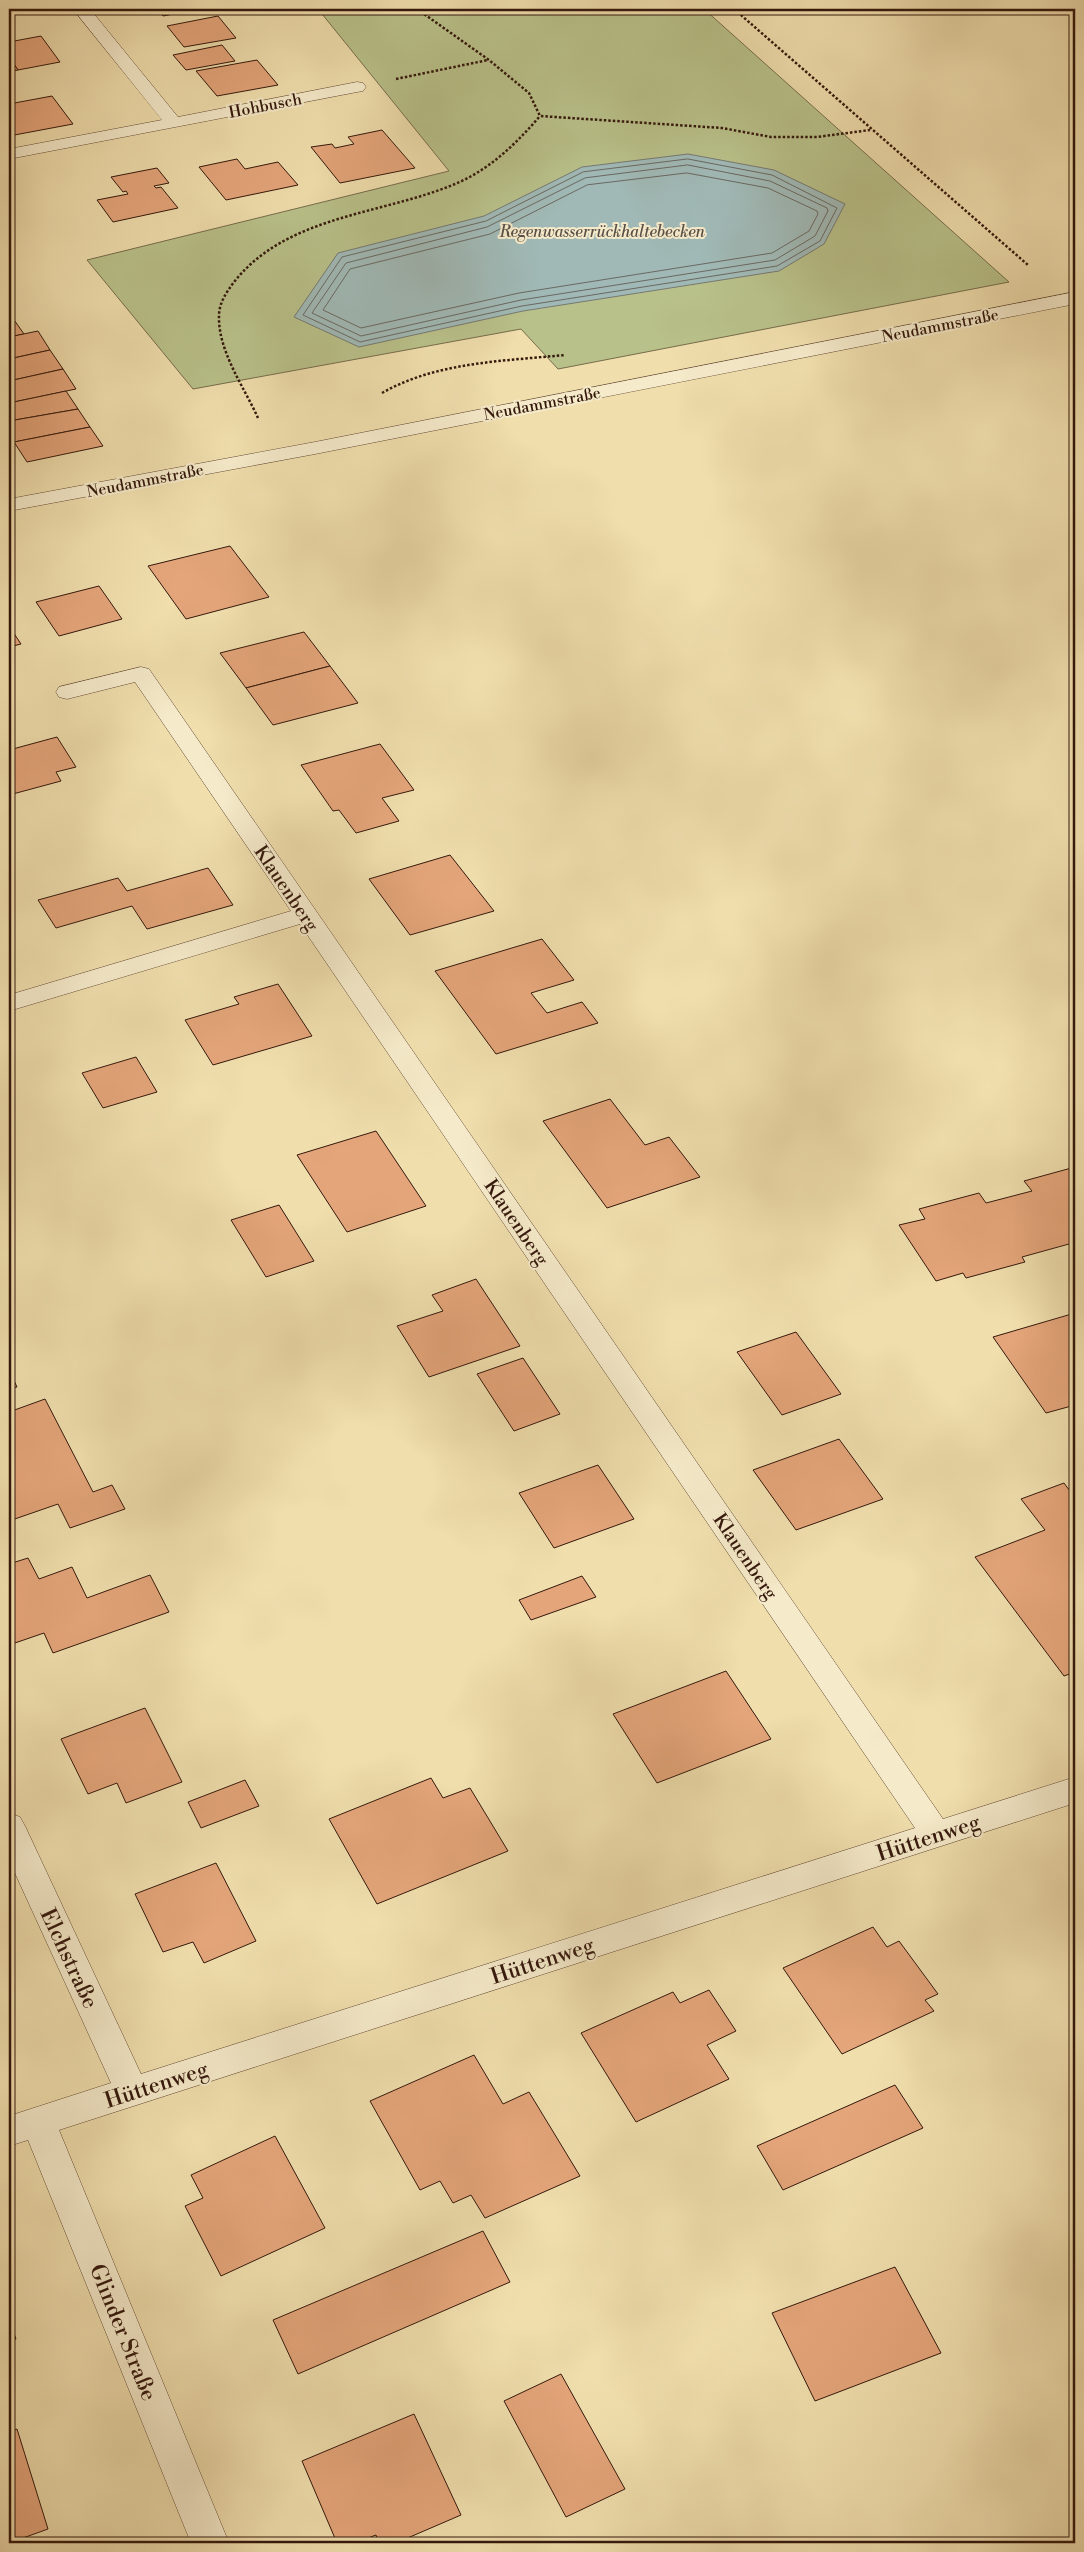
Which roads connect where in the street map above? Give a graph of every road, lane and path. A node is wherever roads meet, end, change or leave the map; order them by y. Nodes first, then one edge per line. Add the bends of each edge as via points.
1 (81, 9) edge
2 (417, 9) edge
3 (734, 9) edge
4 (489, 60) junction
5 (357, 87) joint
6 (540, 116) junction
7 (174, 122) junction
8 (870, 130) junction
9 (9, 154) edge
10 (1072, 299) edge
11 (275, 455) junction
12 (9, 505) edge
13 (67, 692) dead end
14 (306, 915) junction
15 (9, 1003) edge
16 (1075, 1790) edge
17 (9, 1826) edge
18 (936, 1834) junction
19 (132, 2091) junction
20 (23, 2126) edge
21 (210, 2543) edge

1 - 7 street
2 - 4 path
3 - 8 path
4 - 5 path
4 - 6 path via 529,93
5 - 7 street, Hohbusch
6 - 8 path via 722,128 771,137 817,137
6 - 11 path via 517,144 480,172 454,184 303,232 275,246 235,279 220,305 221,337
7 - 9 street, Hohbusch
8 - 10 path
10 - 11 street, Neudammstraße
11 - 12 street, Neudammstraße
13 - 14 street, Klauenberg via 141,674
14 - 15 street
14 - 18 street, Klauenberg
16 - 18 street, Hüttenweg
17 - 19 street, Elchstraße
18 - 19 street, Hüttenweg
19 - 20 street, Hüttenweg
20 - 21 street, Glinder Straße

